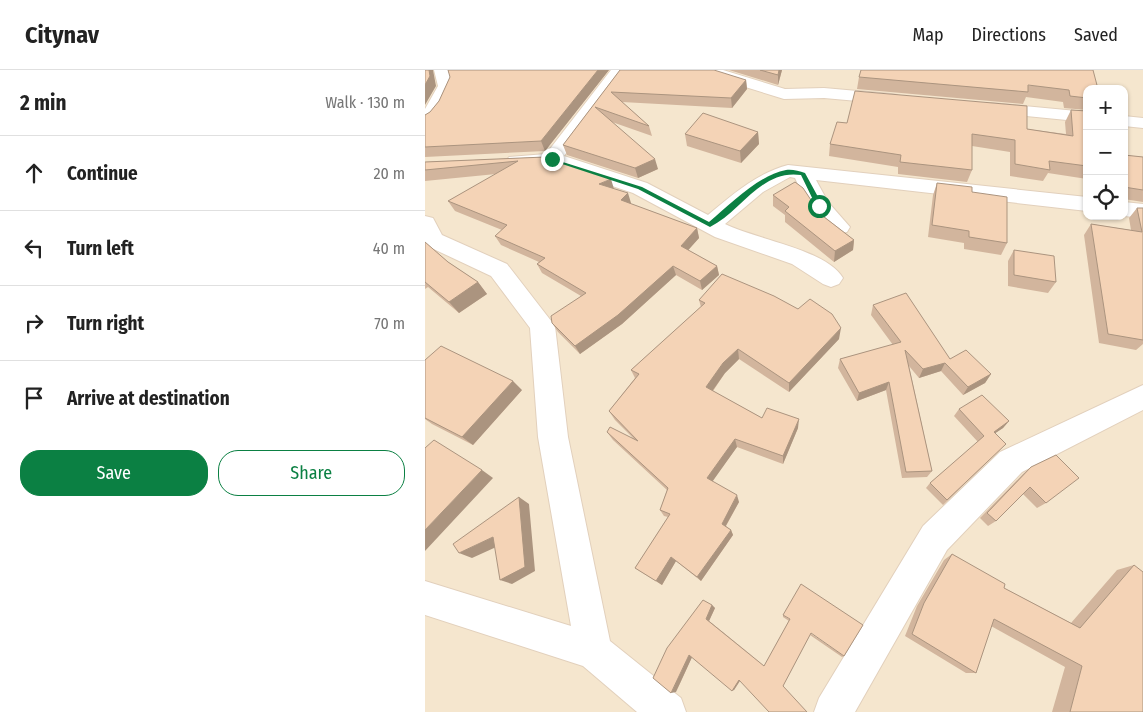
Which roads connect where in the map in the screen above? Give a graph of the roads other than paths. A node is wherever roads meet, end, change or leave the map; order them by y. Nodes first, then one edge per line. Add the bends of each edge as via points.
1 (442, 70) edge
2 (619, 70) edge
3 (706, 70) edge
4 (912, 101) edge
5 (970, 106) edge
6 (1083, 117) edge
7 (425, 121) edge
8 (1128, 121) edge
9 (1143, 123) edge
10 (552, 159) junction
11 (493, 162) edge
12 (803, 174) junction
13 (1083, 204) edge
14 (1128, 209) edge
15 (1143, 211) edge
16 (425, 224) edge
17 (710, 225) junction
18 (839, 227) edge
19 (831, 278) dead end
20 (1143, 397) edge
21 (425, 598) edge
22 (594, 651) junction
23 (667, 712) edge
24 (833, 712) edge

1 - 7 street via 446,86
2 - 10 street
3 - 4 street via 784,94 824,93
5 - 6 street
8 - 9 street
10 - 11 street
10 - 17 street via 640,188
12 - 13 street
12 - 17 street via 788,171 772,177 751,190
12 - 18 street via 819,206
14 - 15 street
16 - 22 street via 433,240 499,270 542,326 553,437
17 - 19 street via 800,258
20 - 24 street via 1011,462 935,538
21 - 22 street
22 - 23 street

